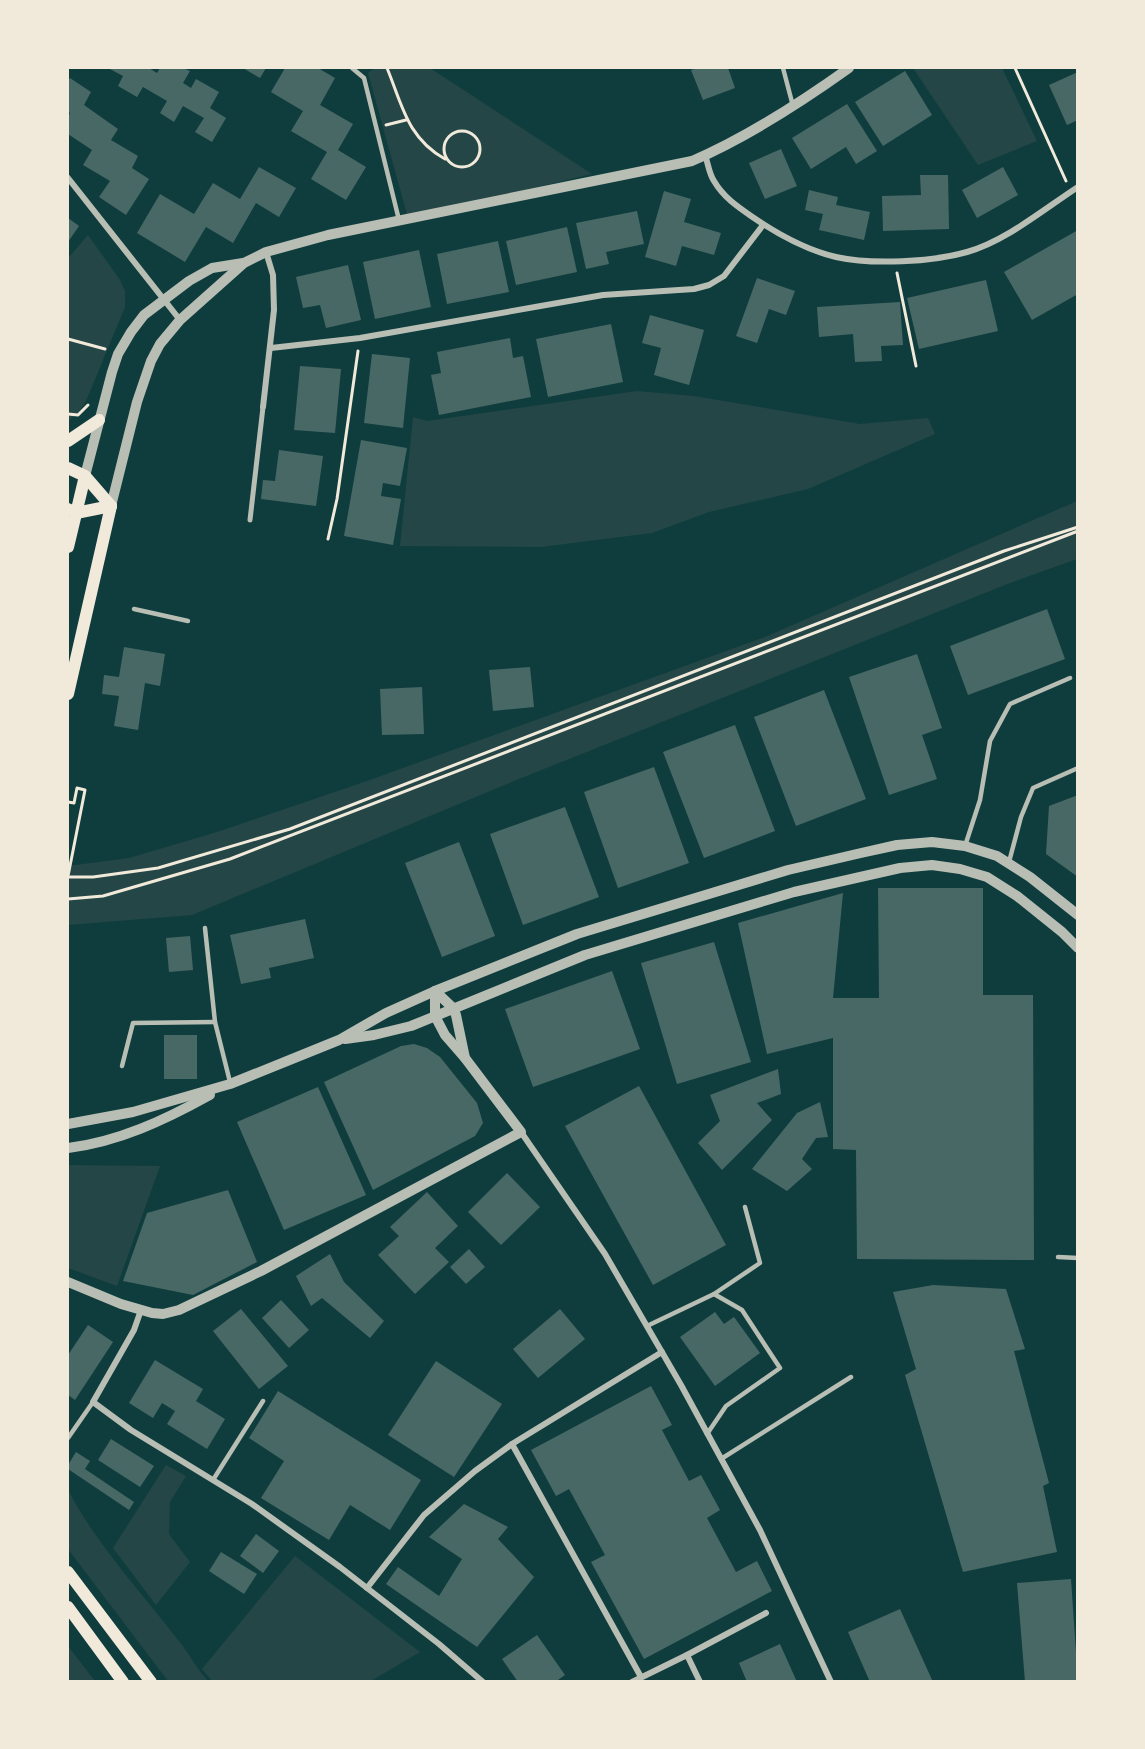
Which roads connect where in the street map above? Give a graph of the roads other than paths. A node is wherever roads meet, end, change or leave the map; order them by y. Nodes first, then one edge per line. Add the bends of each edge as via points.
1 (352, 68) edge
2 (783, 68) edge
3 (849, 68) edge
4 (793, 107) junction
5 (705, 155) junction
6 (68, 178) edge
7 (1077, 187) edge
8 (399, 220) junction
9 (763, 225) junction
10 (266, 252) junction
11 (244, 263) junction
12 (163, 299) junction
13 (180, 320) junction
14 (271, 348) junction
15 (263, 407) joint
16 (99, 420) junction
17 (68, 441) edge
18 (68, 468) edge
19 (85, 476) junction
20 (111, 506) junction
21 (72, 511) edge
22 (250, 520) dead end
23 (68, 547) edge
24 (134, 609) dead end
25 (188, 621) dead end
26 (1070, 678) dead end
27 (68, 694) edge
28 (1077, 768) edge
29 (965, 846) junction
30 (1009, 864) junction
31 (1077, 915) edge
32 (205, 928) dead end
33 (1077, 948) edge
34 (435, 991) junction
35 (453, 1008) junction
36 (435, 1016) junction
37 (215, 1022) junction
38 (339, 1040) junction
39 (465, 1058) junction
40 (122, 1066) dead end
41 (230, 1084) junction
42 (68, 1124) edge
43 (521, 1132) junction
44 (68, 1148) edge
45 (745, 1207) dead end
46 (1058, 1257) dead end
47 (1077, 1258) edge
48 (68, 1282) edge
49 (714, 1294) junction
50 (141, 1310) junction
51 (647, 1326) junction
52 (662, 1352) junction
53 (851, 1377) dead end
54 (262, 1401) dead end
55 (93, 1402) junction
56 (707, 1434) junction
57 (68, 1438) edge
58 (512, 1444) junction
59 (721, 1459) junction
60 (213, 1480) junction
61 (68, 1572) edge
62 (367, 1588) junction
63 (68, 1607) edge
64 (766, 1613) dead end
65 (687, 1655) junction
66 (641, 1677) junction
67 (123, 1682) edge
68 (151, 1682) edge
69 (483, 1682) edge
70 (632, 1682) edge
71 (700, 1682) edge
72 (831, 1682) edge

1 - 8 lane via 364,78
2 - 4 lane
3 - 4 street
4 - 5 street
5 - 8 street via 692,161
5 - 9 street via 713,180 730,202
6 - 12 street
7 - 9 street via 989,243 969,252 941,257 894,261 837,257 784,238
8 - 10 street
9 - 14 street via 724,276 710,285 603,295 360,338
10 - 11 street
10 - 14 street via 273,274
11 - 12 street via 212,268
11 - 13 street
12 - 13 street
12 - 16 street via 144,315 118,354
13 - 20 street via 160,344 144,379
14 - 15 street
15 - 22 street
16 - 17 main road
16 - 19 street
18 - 19 main road
19 - 20 main road
19 - 21 main road
20 - 21 main road
20 - 27 main road
21 - 23 main road
24 - 25 lane
26 - 29 lane via 1010,704 990,741 980,800
28 - 30 lane via 1033,788
29 - 30 street
29 - 34 street via 932,842 897,845 788,870 577,934
30 - 31 street
32 - 37 lane
33 - 35 street via 1017,896 987,877 932,865 911,867 794,892 585,955
34 - 35 street
34 - 36 street
34 - 38 street
35 - 36 street
35 - 39 street
36 - 38 street via 397,1030
36 - 39 street
37 - 40 lane via 133,1023
37 - 41 lane
38 - 41 street
39 - 43 street
41 - 42 street via 144,1109
41 - 44 street via 155,1123 86,1146
43 - 50 street via 234,1285 179,1310 163,1314
43 - 51 street via 605,1254
45 - 49 lane via 760,1263
46 - 47 lane
48 - 50 street
49 - 51 lane
49 - 56 lane via 742,1310 780,1368 726,1406
50 - 55 street via 134,1330
51 - 52 street
52 - 56 street
52 - 58 street
53 - 59 lane
54 - 60 lane
55 - 57 lane
55 - 60 street
56 - 59 street
58 - 62 street via 424,1515
58 - 66 street
59 - 72 street via 760,1530
60 - 62 street
61 - 68 main road
62 - 69 street
63 - 67 main road
64 - 65 street
65 - 66 street
65 - 71 street
66 - 70 street

